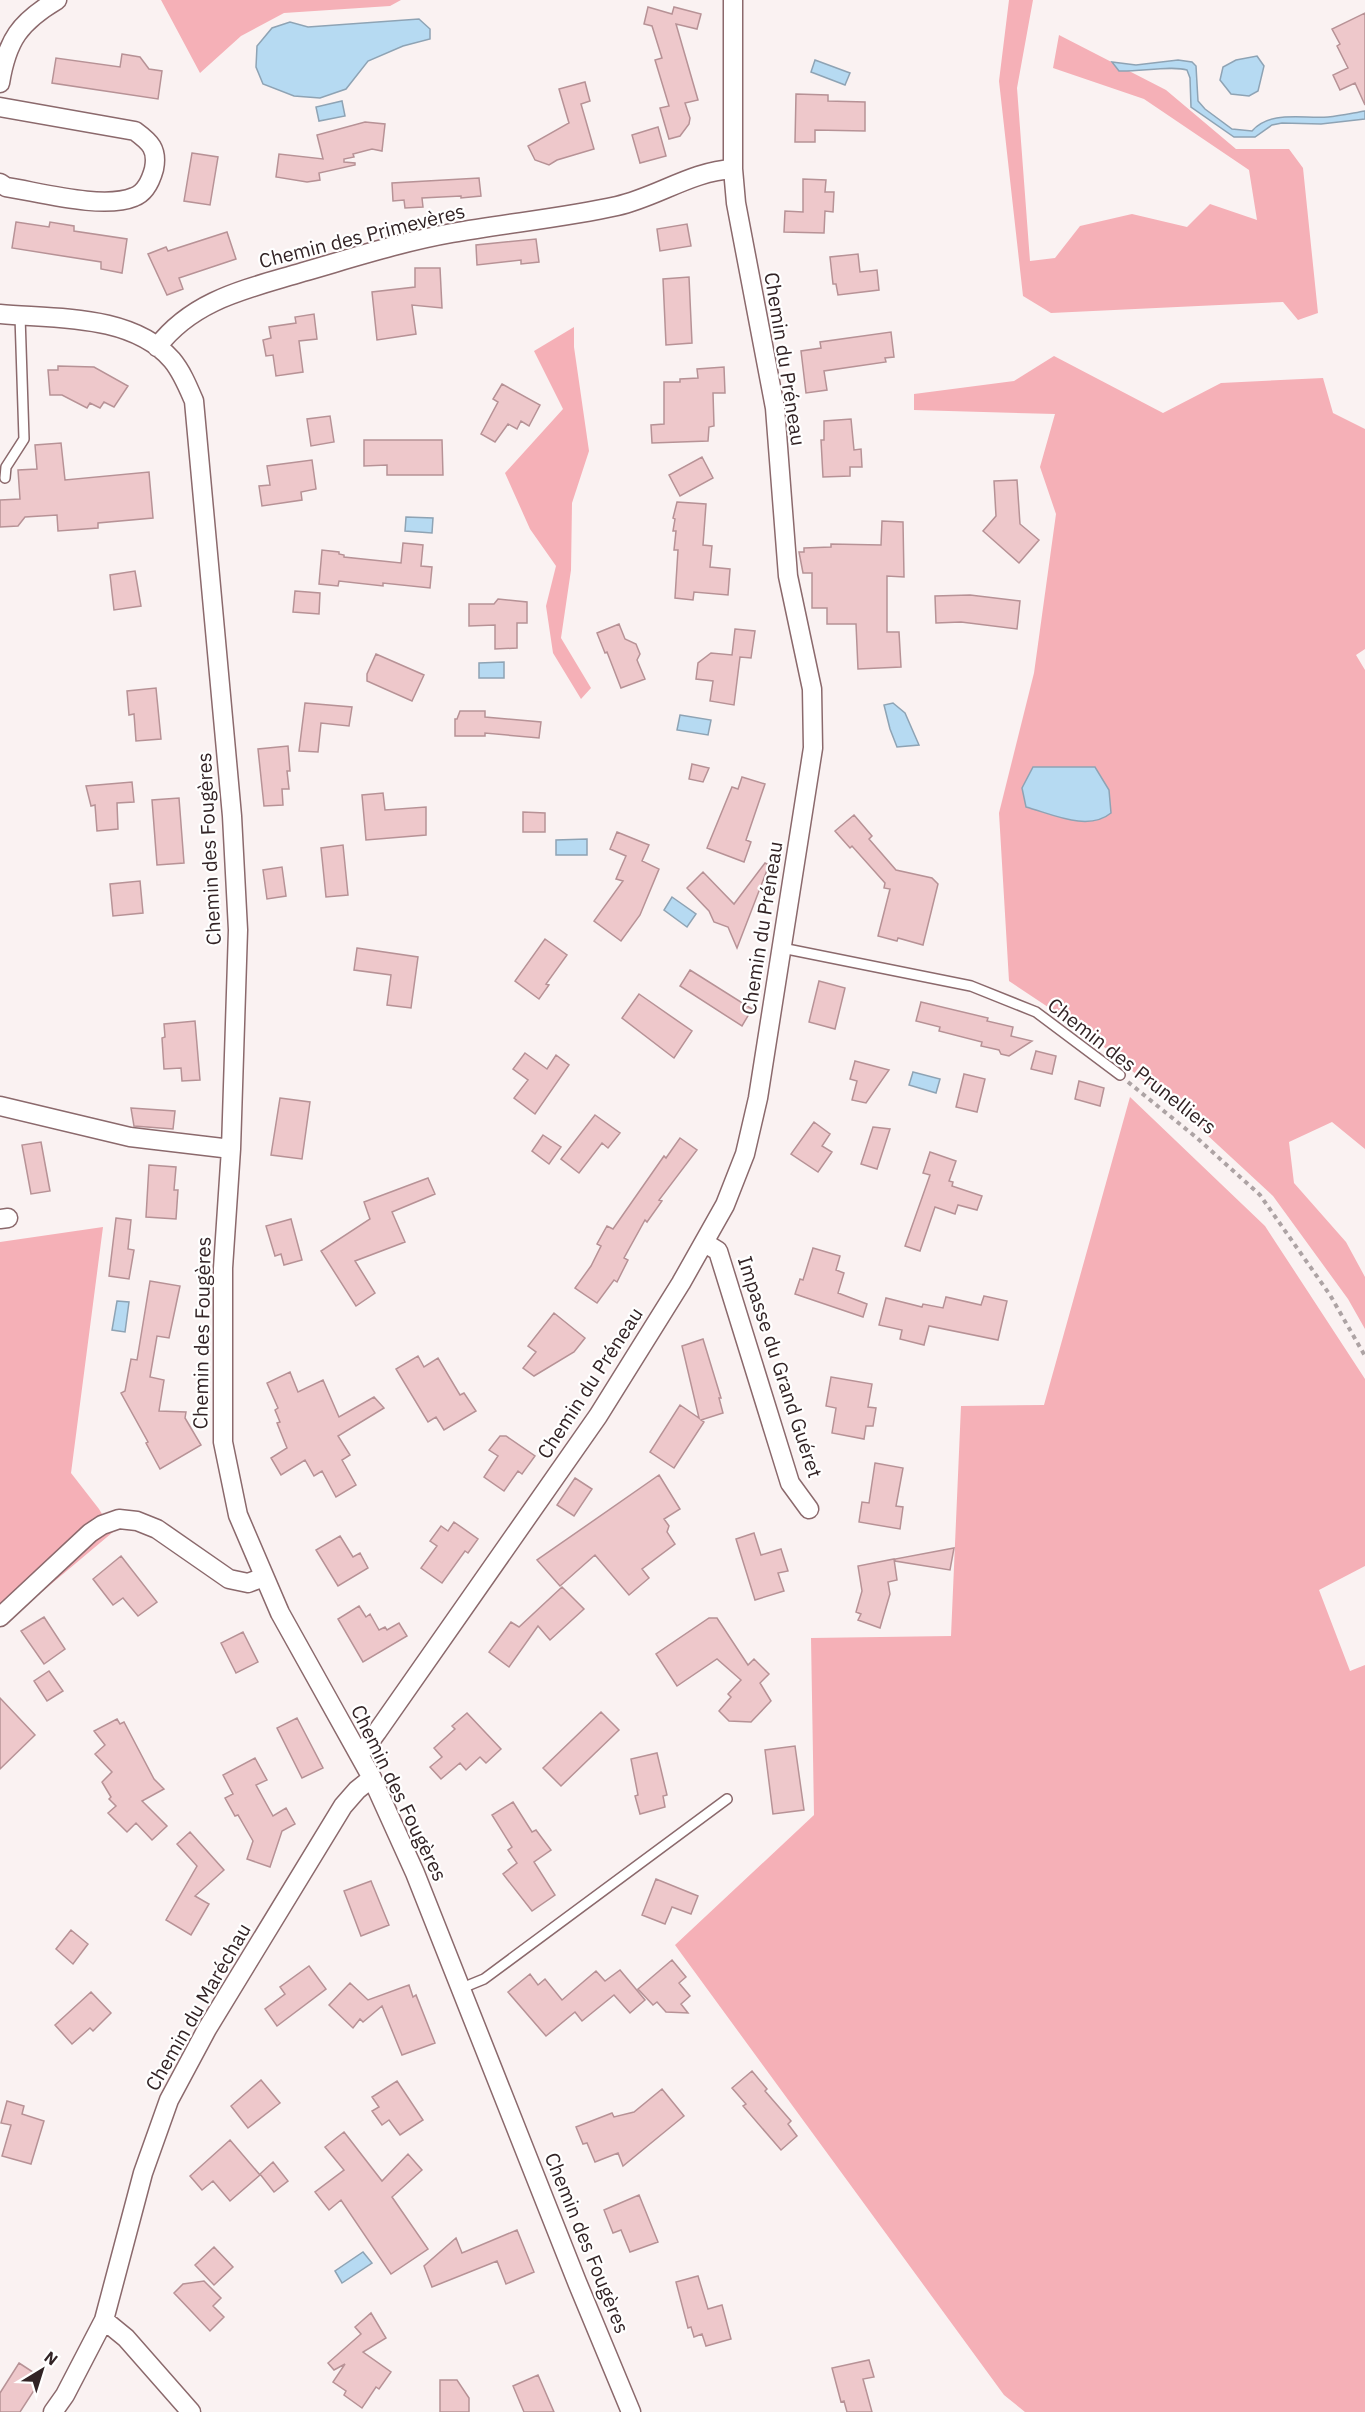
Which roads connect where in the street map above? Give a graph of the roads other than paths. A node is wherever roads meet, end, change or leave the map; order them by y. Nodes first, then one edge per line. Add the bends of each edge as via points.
1 (57, 0) edge
2 (733, 0) edge
3 (0, 83) edge
4 (0, 107) edge
5 (733, 169) junction
6 (0, 183) edge
7 (0, 314) edge
8 (20, 316) junction
9 (157, 347) junction
10 (4, 478) dead end
11 (782, 948) junction
12 (1119, 1075) road end
13 (0, 1106) edge
14 (231, 1149) junction
15 (705, 1243) junction
16 (809, 1509) dead end
17 (264, 1577) junction
18 (0, 1617) edge
19 (358, 1752) junction
20 (372, 1778) junction
21 (727, 1799) dead end
22 (462, 1988) junction
23 (104, 2320) junction
24 (53, 2412) edge
25 (191, 2412) edge
26 (631, 2412) edge

1 - 3 street via 33,14 14,35
2 - 5 street, Chemin du Préneau
4 - 6 street via 135,131 150,142 156,160 151,182 135,197 104,203
5 - 9 street, Chemin des Primevères via 700,174 632,202 450,233 254,287 195,311
5 - 11 street, Chemin du Préneau via 775,408 788,576 812,689 813,748
7 - 8 street, Chemin des Fougères
8 - 9 street, Chemin des Fougères via 113,327 134,333
8 - 10 lane via 24,439 6,467
9 - 14 street, Chemin des Fougères via 172,360 194,401 232,816 238,930
11 - 12 lane, Chemin des Prunelliers via 971,986 1036,1012
11 - 15 street, Chemin du Préneau via 745,1154 725,1206
13 - 14 street via 130,1137
14 - 17 street, Chemin des Fougères via 223,1268 223,1442 238,1515
15 - 16 street, Impasse du Grand Guéret via 718,1251 790,1483
15 - 19 street, Chemin du Préneau via 598,1416 377,1732
17 - 18 street via 248,1583 229,1579 157,1529 137,1521 118,1520 90,1533
17 - 19 street, Chemin des Fougères
19 - 20 street, Chemin des Fougères
20 - 22 street, Chemin des Fougères
20 - 23 street, Chemin du Maréchau via 343,1806 207,2029 169,2100 143,2173
21 - 22 lane via 484,1979
22 - 26 street, Chemin des Fougères
23 - 24 street, Chemin du Maréchau
23 - 25 street via 126,2338

